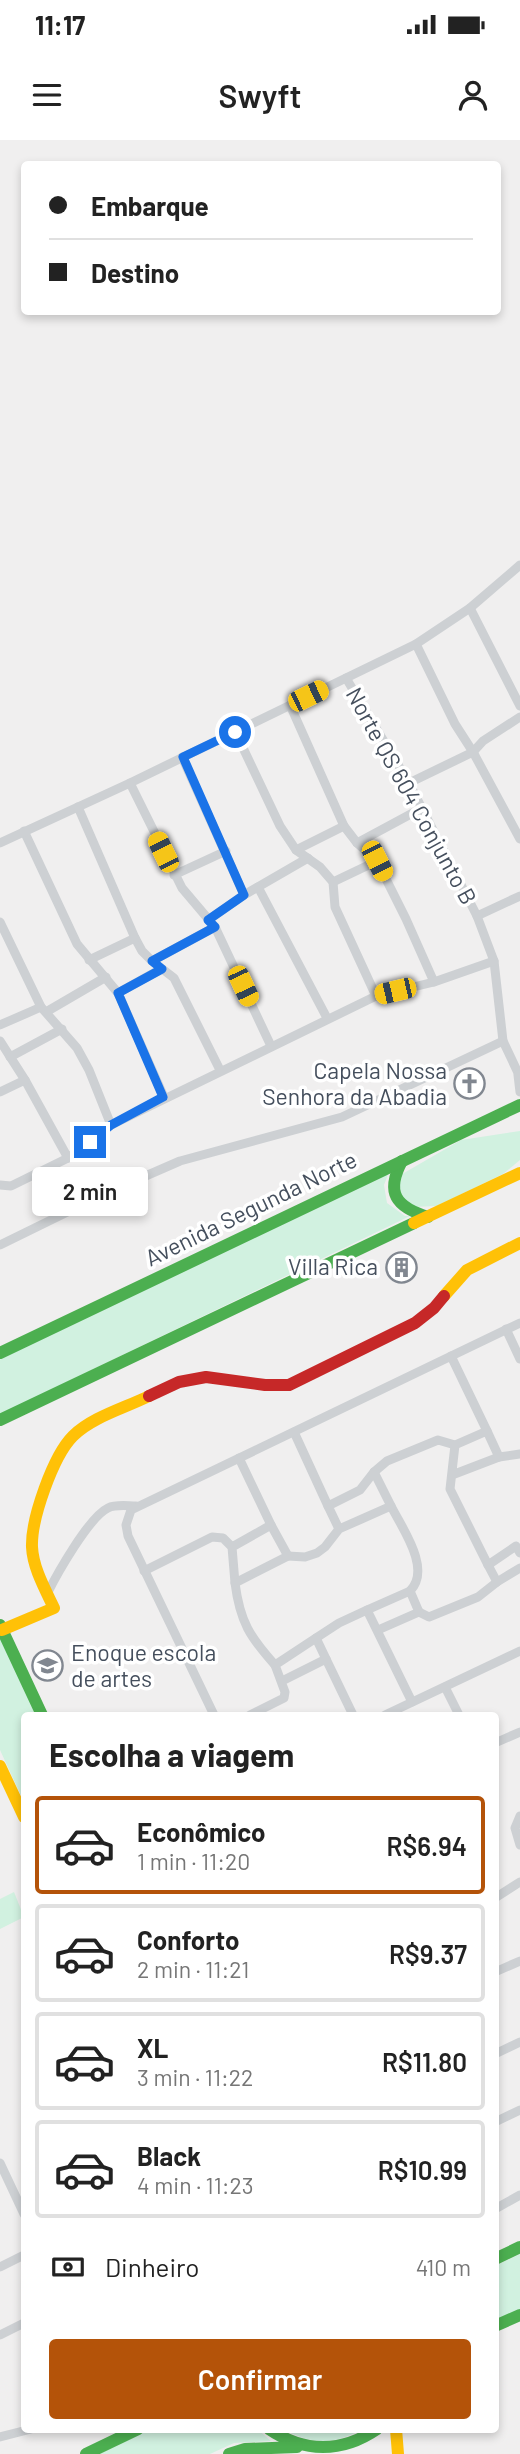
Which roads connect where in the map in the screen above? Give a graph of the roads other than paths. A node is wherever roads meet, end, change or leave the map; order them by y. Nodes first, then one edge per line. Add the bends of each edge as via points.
1 (519, 567) edge
2 (470, 608) junction
3 (416, 644) junction
4 (346, 678) junction
5 (290, 705) junction
6 (520, 706) edge
7 (520, 717) edge
8 (235, 732) junction
9 (473, 751) junction
10 (183, 757) junction
11 (130, 783) junction
12 (409, 783) junction
13 (78, 807) junction
14 (422, 808) junction
15 (344, 825) junction
16 (24, 831) junction
17 (520, 839) edge
18 (0, 843) edge
19 (356, 843) junction
20 (296, 850) junction
21 (226, 852) junction
22 (308, 858) junction
23 (377, 861) junction
24 (174, 875) junction
25 (332, 882) junction
26 (258, 887) junction
27 (244, 895) junction
28 (520, 896) edge
29 (477, 916) junction
30 (0, 922) edge
31 (211, 924) junction
32 (135, 938) junction
33 (89, 960) junction
34 (152, 961) junction
35 (494, 961) junction
36 (162, 969) junction
37 (106, 977) junction
38 (433, 982) junction
39 (118, 993) junction
40 (376, 996) junction
41 (43, 1009) junction
42 (327, 1018) junction
43 (0, 1025) edge
44 (62, 1029) junction
45 (0, 1041) edge
46 (503, 1041) junction
47 (271, 1046) junction
48 (10, 1057) junction
49 (220, 1070) junction
50 (519, 1076) edge
51 (25, 1080) junction
52 (0, 1092) edge
53 (520, 1092) edge
54 (163, 1097) junction
55 (520, 1105) edge
56 (111, 1125) junction
57 (68, 1158) junction
58 (402, 1161) junction
59 (520, 1173) edge
60 (0, 1185) edge
61 (428, 1217) junction
62 (520, 1243) edge
63 (0, 1245) edge
64 (520, 1323) edge
65 (506, 1329) junction
66 (0, 1353) edge
67 (451, 1356) junction
68 (520, 1359) edge
69 (0, 1420) edge
70 (487, 1431) junction
71 (294, 1432) junction
72 (455, 1445) junction
73 (520, 1454) edge
74 (499, 1457) junction
75 (239, 1458) junction
76 (374, 1472) junction
77 (452, 1475) junction
78 (136, 1506) junction
79 (328, 1506) junction
80 (391, 1506) junction
81 (271, 1525) junction
82 (339, 1529) junction
83 (232, 1546) junction
84 (519, 1547) edge
85 (288, 1556) junction
86 (488, 1565) junction
87 (520, 1568) edge
88 (144, 1571) junction
89 (496, 1582) junction
90 (235, 1583) junction
91 (410, 1591) junction
92 (47, 1594) junction
93 (367, 1610) junction
94 (419, 1612) junction
95 (1, 1627) edge
96 (378, 1630) junction
97 (316, 1638) junction
98 (520, 1651) edge
99 (326, 1658) junction
100 (275, 1665) junction
101 (282, 1681) junction
102 (445, 1687) junction
103 (412, 1702) junction
104 (41, 1712) edge
105 (213, 1712) edge
106 (256, 1712) edge
107 (352, 1712) edge
108 (391, 1712) edge
109 (457, 1712) edge
110 (520, 1732) edge
111 (499, 1741) edge
112 (0, 1766) edge
113 (21, 1811) edge
114 (520, 1816) edge
115 (520, 1845) edge
116 (520, 1882) edge
117 (499, 1895) edge
118 (520, 1961) edge
119 (499, 1970) edge
120 (520, 2042) edge
121 (499, 2052) edge
122 (520, 2110) edge
123 (499, 2120) edge
124 (0, 2163) edge
125 (520, 2195) edge
126 (499, 2207) edge
127 (21, 2208) edge
128 (520, 2247) edge
129 (21, 2256) edge
130 (499, 2257) edge
131 (0, 2267) edge
132 (520, 2315) edge
133 (21, 2324) edge
134 (499, 2324) edge
135 (0, 2335) edge
136 (21, 2432) edge
137 (130, 2433) edge
138 (273, 2433) edge
139 (371, 2433) edge
140 (396, 2433) edge
141 (0, 2437) edge
142 (304, 2450) edge
143 (86, 2454) edge
144 (229, 2454) edge
145 (398, 2454) edge

1 - 2 street
2 - 3 street
2 - 6 street
3 - 4 street
3 - 9 street
4 - 5 street
4 - 12 street, Norte QS 604 Conjunto B
5 - 8 street
5 - 15 street
7 - 9 street
8 - 10 street
8 - 20 street
9 - 12 street
9 - 17 street
10 - 11 street
10 - 21 street
11 - 13 street
11 - 24 street
12 - 14 street, Norte QS 604 Conjunto B
13 - 16 street
13 - 32 street
14 - 19 street
14 - 29 street, Norte QS 604 Conjunto B
15 - 19 street
15 - 20 street
16 - 18 street
16 - 33 street via 77,944
19 - 23 street
20 - 22 street
21 - 24 street
21 - 27 street
22 - 25 street
22 - 26 street
23 - 25 street
23 - 38 street
24 - 31 street
25 - 40 street via 335,907
26 - 27 street
26 - 42 street
27 - 31 street
28 - 29 street
29 - 35 street, Norte QS 604 Conjunto B
30 - 41 street
31 - 34 street
31 - 47 street
32 - 33 street
32 - 34 street
33 - 37 street
34 - 36 street
35 - 38 street
35 - 46 street, Norte QS 604 Conjunto B
36 - 39 street
36 - 49 street via 174,978
37 - 39 street
37 - 41 street
38 - 40 street
39 - 54 street
40 - 42 street
41 - 43 street
41 - 44 street
42 - 47 street
44 - 48 street
44 - 56 street via 89,1070
45 - 48 street
46 - 50 street, Norte QS 604 Conjunto B
46 - 63 street via 342,1117 180,1161
47 - 49 street
48 - 51 street
49 - 54 street
50 - 53 street, Norte QS 604 Conjunto B
51 - 52 street
51 - 57 street
54 - 56 street
55 - 58 main road, Avenida Segunda Norte
56 - 57 street
57 - 60 street via 11,1186
58 - 61 main road via 394,1177 396,1200 403,1208
58 - 66 main road, Avenida Segunda Norte
59 - 61 main road
61 - 69 main road
62 - 92 main road via 467,1270 415,1323 289,1385 192,1378 74,1435 62,1447 34,1524 32,1550
64 - 65 street
65 - 67 street
65 - 68 street
67 - 70 street
67 - 71 street
70 - 72 street
70 - 74 street
71 - 75 street
71 - 79 street
72 - 76 street via 438,1440 387,1461
72 - 77 street
73 - 74 street
74 - 77 street
75 - 78 street
75 - 81 street
76 - 79 street via 360,1490
76 - 80 street
77 - 86 street via 450,1489
78 - 88 street via 126,1525
78 - 92 street via 107,1508 99,1514
79 - 82 street
80 - 82 street
80 - 91 street via 419,1570 417,1584
81 - 83 street
81 - 85 street
82 - 85 street via 317,1553
83 - 88 street via 223,1538 212,1537
83 - 90 street
84 - 86 street
85 - 90 street
86 - 89 street
87 - 89 street
88 - 105 street
89 - 94 street via 486,1593 448,1611 429,1618
90 - 100 street via 254,1642
91 - 93 street
91 - 94 street
92 - 95 main road via 54,1608
93 - 96 street
93 - 97 street
94 - 96 street
95 - 104 main road
96 - 103 street
97 - 99 street
97 - 100 street
98 - 102 street
99 - 101 street
99 - 107 street
100 - 101 street
101 - 106 street via 284,1699
102 - 103 street
102 - 109 street
103 - 108 street
110 - 111 street
112 - 113 main road
114 - 115 street via 515,1828
116 - 117 street
118 - 119 street
120 - 121 street
122 - 123 street
124 - 127 street
125 - 126 street
128 - 130 main road
129 - 131 street
132 - 134 main road
133 - 135 street
136 - 141 street
137 - 143 main road
138 - 142 main road
139 - 142 main road via 340,2450
140 - 145 main road
142 - 144 main road via 245,2449

